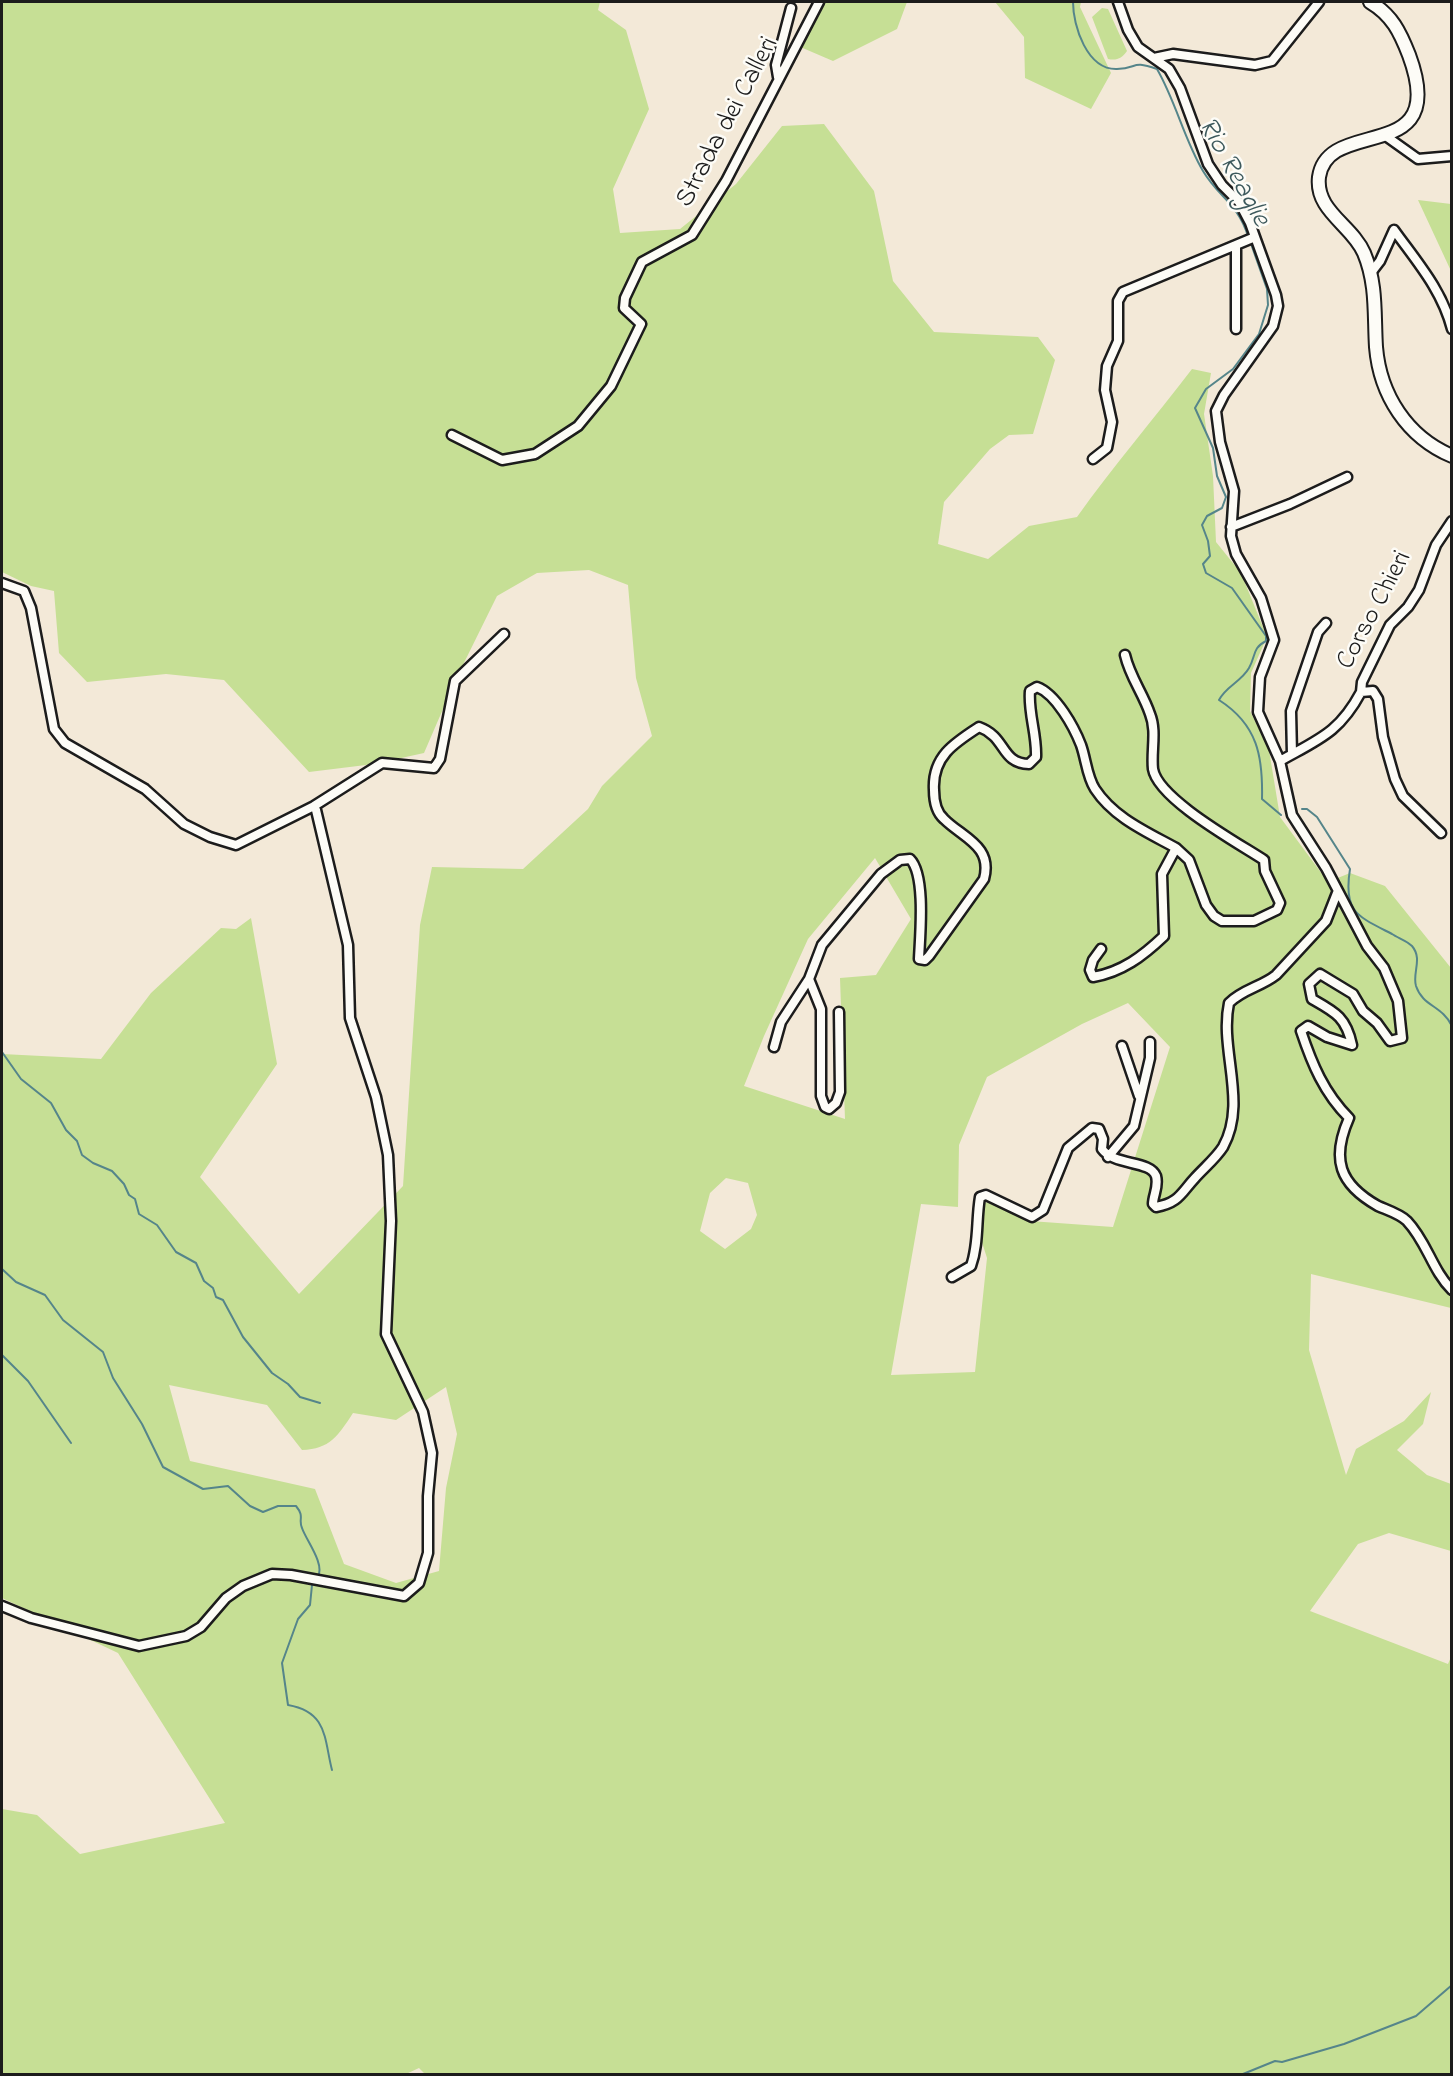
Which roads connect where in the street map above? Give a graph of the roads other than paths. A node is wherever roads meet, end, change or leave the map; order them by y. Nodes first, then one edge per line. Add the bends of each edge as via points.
1 (819, 2) edge
2 (1118, 2) edge
3 (1319, 2) edge
4 (1370, 2) edge
5 (790, 8) dead end
6 (1154, 58) junction
7 (778, 78) junction
8 (1383, 134) junction
9 (1452, 156) edge
10 (1254, 237) junction
11 (1240, 244) junction
12 (1370, 274) junction
13 (1452, 328) edge
14 (1236, 329) dead end
15 (452, 435) dead end
16 (1452, 456) edge
17 (1093, 459) dead end
18 (1347, 477) dead end
19 (1452, 521) edge
20 (1231, 527) junction
21 (2, 584) edge
22 (1326, 623) dead end
23 (504, 634) dead end
24 (1125, 656) dead end
25 (1361, 692) junction
26 (1292, 754) junction
27 (1280, 761) junction
28 (314, 806) junction
29 (1441, 833) dead end
30 (1176, 848) junction
31 (1337, 893) junction
32 (1101, 949) dead end
33 (809, 979) junction
34 (839, 1012) dead end
35 (1150, 1042) dead end
36 (1122, 1046) dead end
37 (774, 1047) dead end
38 (1139, 1096) junction
39 (1108, 1157) junction
40 (952, 1276) dead end
41 (1452, 1290) edge
42 (2, 1606) edge

1 - 7 street, Strada dei Calleri
2 - 6 street via 1138,47
3 - 6 street via 1272,61 1255,65 1173,54
4 - 8 main road via 1392,18 1417,86 1408,123 1401,130
5 - 7 street via 776,65
6 - 10 street via 1169,69 1180,88 1208,164 1239,202
7 - 15 street, Strada dei Calleri via 726,181 692,236 642,262 624,308 641,324 611,387 579,426 535,454 502,460
8 - 9 street via 1418,159
8 - 12 main road via 1341,149 1323,163 1319,179 1320,198 1363,250
10 - 11 street
10 - 20 street via 1278,306 1273,326 1216,411 1234,491
11 - 14 street
11 - 17 street via 1123,292 1118,302 1118,340 1107,366 1105,390 1112,422 1107,448
12 - 13 street via 1394,230 1436,288
12 - 16 main road via 1376,303 1380,375 1395,409 1422,441
18 - 20 street
19 - 25 street, Corso Chieri via 1436,545 1419,590 1390,625 1362,682
20 - 27 street via 1236,554 1261,598 1274,640 1260,677 1258,712
21 - 28 street via 24,591 31,608 54,729 65,743 145,789 184,824 236,845
22 - 26 street via 1318,632 1292,711
23 - 28 street via 455,681 440,759 434,768 382,763
24 - 30 street via 1129,673 1151,715 1153,769 1158,781 1185,809 1264,860 1280,903 1277,910 1245,923 1222,921 1206,905 1189,860
25 - 26 street, Corso Chieri via 1334,731
25 - 29 street via 1373,691 1378,699 1383,737 1403,796
26 - 27 street, Corso Chieri
27 - 31 street via 1292,815
28 - 42 street via 348,945 350,1018 376,1096 388,1155 391,1221 386,1334 423,1412 432,1453 428,1553 419,1583 404,1596 394,1596 272,1574 255,1579 226,1598 194,1633 139,1646 31,1618
30 - 32 street via 1162,874 1164,936 1138,959 1093,977 1090,970
30 - 33 street via 1113,810 1094,787 1068,720 1045,690 1037,687 1030,690 1029,699 1036,745 1036,758 1029,764 1009,758 992,732 979,727 939,759 933,775 934,802 942,818 977,844 987,868 984,879 929,956 919,959 921,910 915,865 910,860 900,860 881,874 822,945
31 - 39 street via 1326,921 1276,975 1239,993 1229,1003 1232,1127 1222,1150 1178,1199 1156,1207 1156,1176 1150,1169
31 - 41 street via 1384,968 1398,1001 1402,1038 1390,1041 1363,1011 1353,993 1320,974 1309,984 1312,999 1337,1013 1349,1031 1352,1045 1308,1026 1301,1031 1320,1081 1349,1118 1339,1151 1342,1173 1359,1194 1405,1219 1427,1247 1439,1278
33 - 34 street via 821,1010 821,1096 829,1109 840,1092
33 - 37 street via 781,1022
35 - 38 street via 1150,1058
36 - 38 street
38 - 39 street via 1134,1126
39 - 40 street via 1102,1149 1099,1129 1092,1128 1068,1148 1043,1210 1032,1217 986,1195 980,1197 971,1266

